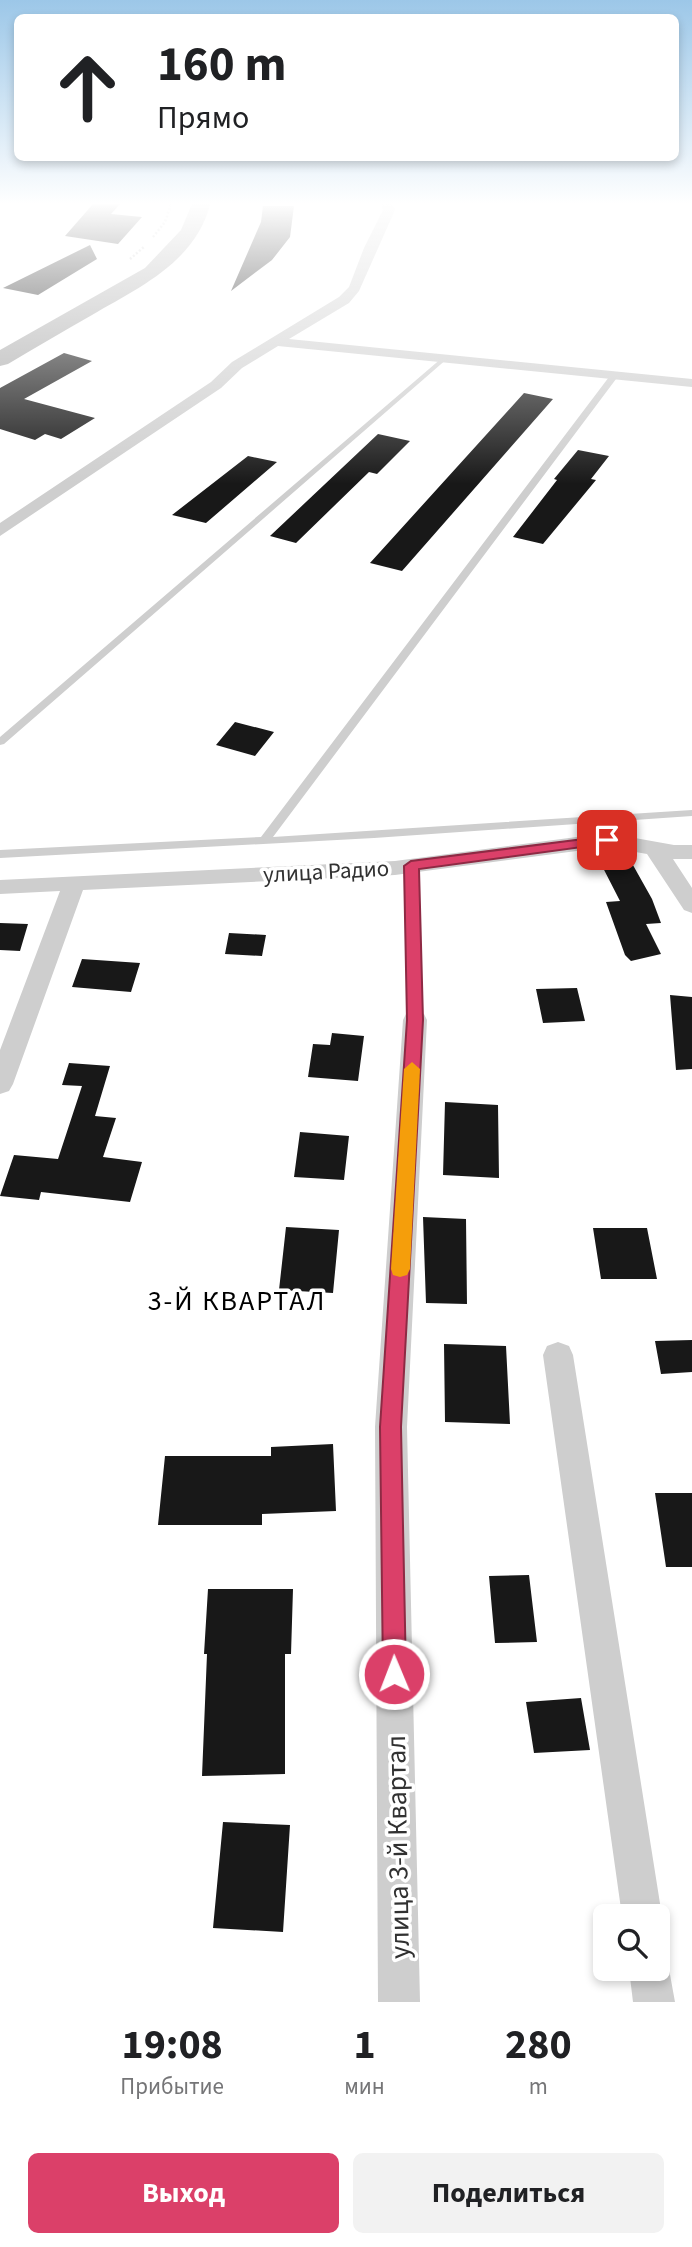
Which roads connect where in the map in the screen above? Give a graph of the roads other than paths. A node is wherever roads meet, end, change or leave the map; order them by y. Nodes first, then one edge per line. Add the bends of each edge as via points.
1 (89, 297) edge
2 (108, 297) edge
3 (346, 297) edge
4 (277, 342) junction
5 (0, 349) edge
6 (445, 358) junction
7 (0, 359) edge
8 (615, 375) junction
9 (692, 383) edge
10 (0, 531) edge
11 (0, 742) edge
12 (692, 813) edge
13 (264, 841) junction
14 (655, 849) junction
15 (692, 852) edge
16 (0, 853) edge
17 (411, 866) junction
18 (75, 882) junction
19 (0, 887) edge
20 (692, 905) edge
21 (415, 1020) joint
22 (0, 1084) edge
23 (558, 1355) dead end
24 (640, 1904) edge
25 (651, 1981) edge
26 (399, 2002) edge
27 (654, 2002) edge

1 - 5 main road
2 - 7 main road
3 - 4 street
4 - 6 street
4 - 10 street via 237,365 216,384
6 - 8 street
6 - 11 lane
8 - 9 street
8 - 13 lane
12 - 13 lane
13 - 16 lane
14 - 15 street, улица Радио
14 - 17 street, улица Радио via 607,840
14 - 20 street
17 - 18 street, улица Радио
17 - 21 lane
18 - 19 street, улица Радио
18 - 22 street
21 - 26 street, улица 3-й Квартал via 391,1427
23 - 24 street
25 - 27 street

